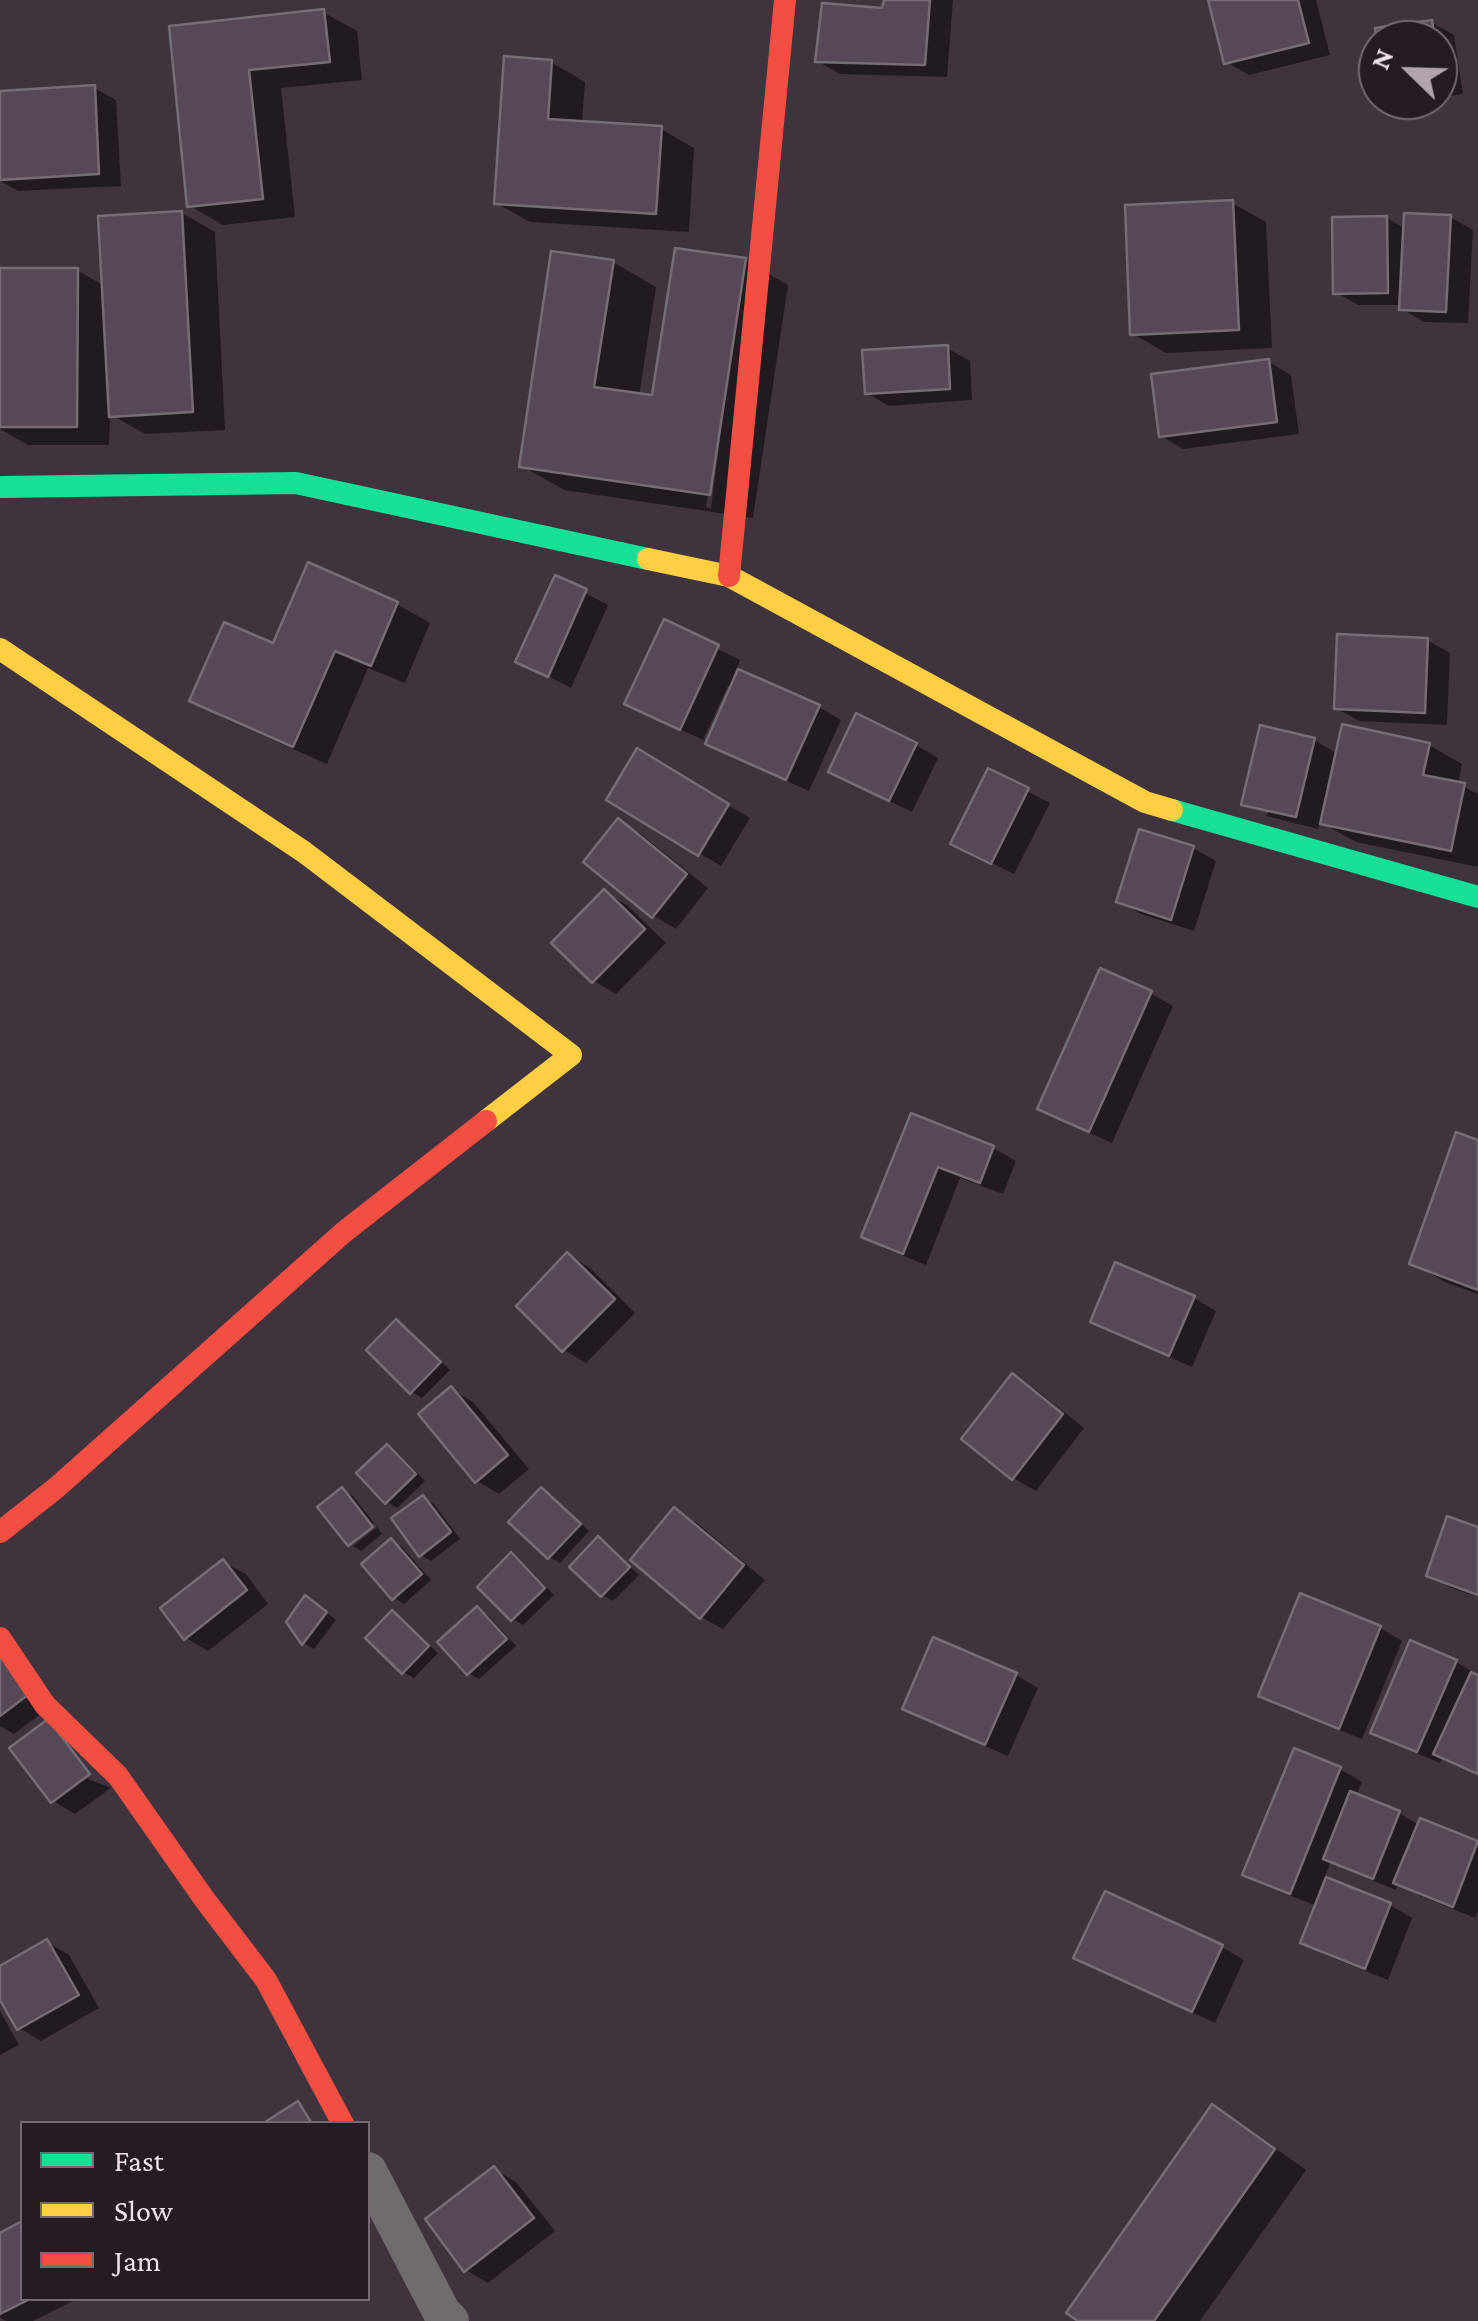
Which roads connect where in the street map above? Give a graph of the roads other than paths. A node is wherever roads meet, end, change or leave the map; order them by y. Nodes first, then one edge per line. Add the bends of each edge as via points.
1 (785, 0) edge
2 (0, 487) edge
3 (730, 576) junction
4 (0, 649) edge
5 (1478, 897) edge
6 (0, 1532) edge
7 (0, 1638) edge
8 (341, 2121) edge
9 (370, 2175) edge
10 (450, 2321) edge

1 - 3 street
2 - 3 street via 296,483
3 - 5 street via 1145,802
4 - 6 street via 304,852 571,1055 344,1232
7 - 8 street via 45,1706 118,1776 266,1980
9 - 10 street

